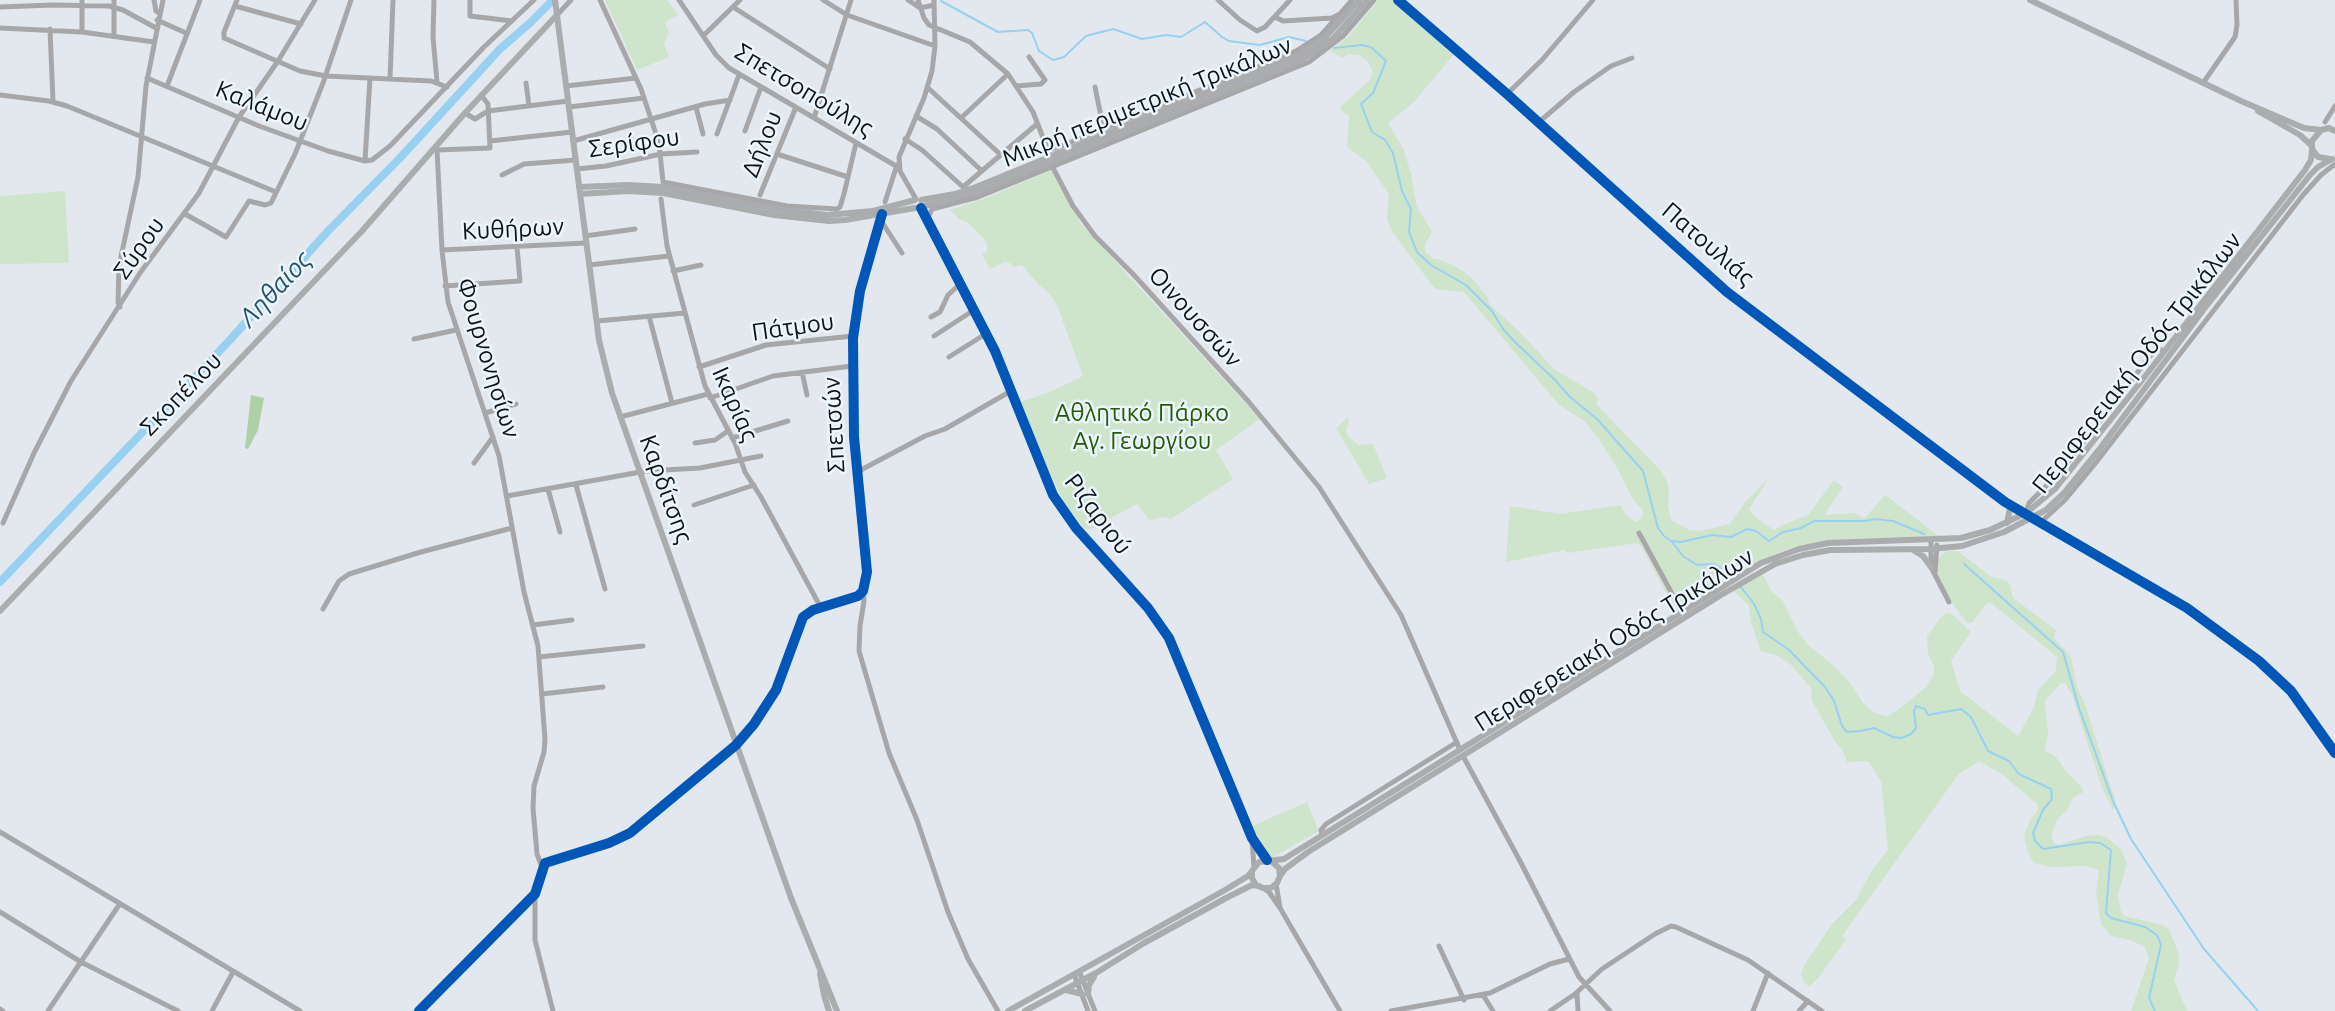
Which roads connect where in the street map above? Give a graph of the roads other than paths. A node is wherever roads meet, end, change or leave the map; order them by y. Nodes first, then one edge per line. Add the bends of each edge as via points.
1 (154, 0) edge
2 (163, 0) edge
3 (200, 0) edge
4 (316, 0) edge
5 (351, 0) edge
6 (393, 0) edge
7 (433, 0) edge
8 (470, 0) edge
9 (534, 0) edge
10 (555, 0) edge
11 (571, 0) edge
12 (600, 0) edge
13 (679, 0) edge
14 (740, 0) edge
15 (823, 0) edge
16 (851, 0) edge
17 (908, 0) edge
18 (918, 0) edge
19 (1218, 0) edge
20 (1352, 0) edge
21 (1359, 0) edge
22 (1367, 0) edge
23 (1374, 0) edge
24 (1398, 0) edge
25 (1593, 0) edge
26 (2029, 0) edge
27 (2236, 0) edge
28 (1286, 1) edge
29 (82, 2) edge
30 (114, 3) edge
31 (236, 3) edge
32 (934, 3) edge
33 (0, 7) edge
34 (733, 7) junction
35 (920, 8) junction
36 (159, 13) junction
37 (557, 13) junction
38 (1340, 14) junction
39 (847, 15) junction
40 (1275, 17) junction
41 (158, 20) junction
42 (512, 21) junction
43 (301, 24) junction
44 (0, 28) edge
45 (156, 28) junction
46 (50, 29) junction
47 (935, 29) junction
48 (82, 32) junction
49 (186, 33) junction
50 (704, 35) junction
51 (114, 36) junction
52 (154, 42) junction
53 (935, 46) junction
54 (1029, 57) dead end
55 (1632, 58) dead end
56 (278, 61) junction
57 (830, 69) junction
58 (740, 75) junction
59 (1008, 75) junction
60 (326, 76) junction
61 (148, 78) junction
62 (370, 78) junction
63 (636, 78) junction
64 (390, 79) junction
65 (437, 82) junction
66 (526, 83) dead end
67 (2203, 83) junction
68 (167, 86) junction
69 (566, 86) junction
70 (1016, 86) junction
71 (447, 87) junction
72 (761, 87) junction
73 (1095, 87) dead end
74 (928, 88) junction
75 (1507, 94) junction
76 (0, 95) edge
77 (481, 95) junction
78 (644, 98) junction
79 (730, 100) junction
80 (53, 101) junction
81 (2241, 101) junction
82 (568, 104) junction
83 (529, 106) junction
84 (2335, 106) edge
85 (696, 107) junction
86 (796, 107) junction
87 (488, 111) junction
88 (465, 113) junction
89 (916, 116) junction
90 (239, 117) junction
91 (814, 118) junction
92 (961, 118) junction
93 (1121, 119) dead end
94 (651, 120) junction
95 (1539, 122) junction
96 (2335, 122) edge
97 (1037, 124) junction
98 (1103, 126) junction
99 (2323, 127) junction
100 (745, 131) dead end
101 (2335, 131) edge
102 (572, 132) junction
103 (703, 134) dead end
104 (717, 134) dead end
105 (141, 136) junction
106 (905, 139) junction
107 (300, 141) junction
108 (490, 141) junction
109 (573, 141) junction
110 (856, 142) junction
111 (2312, 148) junction
112 (436, 149) junction
113 (697, 152) dead end
114 (1049, 152) junction
115 (661, 154) junction
116 (777, 155) junction
117 (1001, 155) junction
118 (576, 160) junction
119 (2334, 160) edge
120 (365, 161) junction
121 (897, 165) junction
122 (1052, 166) junction
123 (214, 167) junction
124 (577, 169) junction
125 (982, 171) junction
126 (502, 175) dead end
127 (848, 177) junction
128 (580, 191) junction
129 (276, 192) junction
130 (760, 195) dead end
131 (661, 199) dead end
132 (885, 202) dead end
133 (918, 204) junction
134 (185, 214) junction
135 (881, 216) junction
136 (927, 221) junction
137 (635, 229) dead end
138 (585, 240) junction
139 (517, 247) junction
140 (442, 250) junction
141 (902, 253) dead end
142 (669, 256) junction
143 (589, 265) junction
144 (701, 265) dead end
145 (673, 271) junction
146 (960, 284) junction
147 (445, 286) junction
148 (120, 307) junction
149 (974, 310) junction
150 (685, 313) junction
151 (649, 316) junction
152 (931, 317) dead end
153 (597, 321) junction
154 (456, 330) junction
155 (987, 333) junction
156 (853, 336) junction
157 (934, 336) dead end
158 (414, 339) dead end
159 (2182, 345) junction
160 (949, 357) dead end
161 (852, 366) junction
162 (699, 367) junction
163 (802, 372) junction
164 (1011, 391) junction
165 (709, 396) junction
166 (807, 396) dead end
167 (672, 403) junction
168 (516, 404) dead end
169 (485, 413) junction
170 (621, 417) junction
171 (788, 421) dead end
172 (728, 432) junction
173 (493, 437) junction
174 (732, 439) junction
175 (695, 443) dead end
176 (761, 456) dead end
177 (741, 461) junction
178 (474, 463) dead end
179 (857, 472) junction
180 (640, 473) junction
181 (576, 485) junction
182 (754, 485) junction
183 (548, 489) junction
184 (507, 496) junction
185 (694, 505) dead end
186 (2008, 505) junction
187 (2027, 517) junction
188 (2042, 522) junction
189 (3, 523) dead end
190 (2007, 523) junction
191 (512, 528) junction
192 (560, 531) dead end
193 (1639, 533) dead end
194 (1934, 545) junction
195 (1912, 549) junction
196 (1933, 570) junction
197 (605, 589) dead end
198 (863, 592) junction
199 (1949, 603) dead end
200 (821, 608) junction
201 (323, 609) dead end
202 (0, 611) edge
203 (1682, 612) junction
204 (572, 620) dead end
205 (533, 625) junction
206 (643, 646) dead end
207 (539, 657) junction
208 (603, 687) dead end
209 (542, 694) junction
210 (1457, 742) junction
211 (736, 745) junction
212 (2335, 752) edge
213 (1461, 753) junction
214 (0, 832) edge
215 (1322, 834) junction
216 (1252, 838) junction
217 (1269, 860) junction
218 (542, 867) junction
219 (1253, 869) junction
220 (1280, 876) junction
221 (1276, 884) junction
222 (1261, 887) junction
223 (535, 894) junction
224 (120, 905) junction
225 (1280, 908) junction
226 (0, 912) edge
227 (1438, 946) dead end
228 (1569, 959) junction
229 (81, 962) junction
230 (233, 972) junction
231 (820, 972) junction
232 (1077, 973) junction
233 (1096, 973) junction
234 (1768, 973) junction
235 (1080, 982) junction
236 (1584, 984) junction
237 (1064, 990) junction
238 (1577, 993) junction
239 (1085, 994) junction
240 (1483, 995) junction
241 (1464, 1000) junction
242 (1808, 1001) junction
243 (1440, 1003) junction
244 (48, 1011) edge
245 (178, 1011) edge
246 (212, 1011) edge
247 (300, 1011) edge
248 (419, 1011) edge
249 (553, 1011) edge
250 (829, 1011) edge
251 (837, 1011) edge
252 (998, 1011) edge
253 (1008, 1011) edge
254 (1025, 1011) edge
255 (1088, 1011) edge
256 (1094, 1011) edge
257 (1340, 1011) edge
258 (1391, 1011) edge
259 (1445, 1011) edge
260 (1493, 1011) edge
261 (1550, 1011) edge
262 (1578, 1011) edge
263 (1610, 1011) edge
264 (1753, 1011) edge
265 (1799, 1011) edge
266 (1805, 1011) edge
267 (1822, 1011) edge

1 - 36 street
2 - 36 street
3 - 49 street
4 - 43 street, Σύρου
5 - 60 street
6 - 64 street
7 - 65 street
8 - 42 street via 470,16
9 - 42 street
10 - 37 main road, Καρδίτσης
11 - 37 street
12 - 63 street
13 - 50 street, Σπετσοπούλης
14 - 34 street
15 - 39 street
16 - 39 street
17 - 35 street
18 - 35 street
19 - 40 street via 1256,31
20 - 38 street
21 - 114 main road, Μικρή περιμετρική Τρικάλων via 1327,36 1301,54
22 - 133 main road, Μικρή περιμετρική Τρικάλων via 1333,39 1300,61 978,192
23 - 122 street via 1343,36 1311,60
24 - 75 street, Πατουλιάς
25 - 75 street
26 - 67 main road
27 - 67 street via 2235,37
28 - 40 street
29 - 30 street
29 - 33 street
29 - 48 street
30 - 45 street
30 - 51 street
31 - 43 street
31 - 56 street via 224,38
32 - 35 street
32 - 47 street
34 - 50 street
34 - 57 street
35 - 47 street
36 - 41 street
37 - 69 main road, Καρδίτσης
37 - 77 main road, Σκοπέλου
38 - 40 street via 1284,21
38 - 114 street via 1321,35 1292,53
39 - 53 street
39 - 57 street
41 - 45 street
41 - 49 street
42 - 71 street
43 - 56 street, Σύρου
44 - 46 street
45 - 52 street
46 - 48 street
46 - 80 street
47 - 53 street
47 - 59 street via 970,42
48 - 51 street
49 - 68 street
50 - 58 street, Σπετσοπούλης via 722,62
51 - 52 street
52 - 61 street
53 - 74 street
54 - 70 street via 1045,80
55 - 95 street via 1611,66
56 - 60 street
56 - 90 street, Σύρου
57 - 91 street
58 - 72 street, Σπετσοπούλης
58 - 79 street
59 - 70 street
59 - 92 street
60 - 62 street
60 - 107 street
61 - 68 street, Καλάμου
61 - 105 street
62 - 64 street
62 - 120 street
63 - 69 street
63 - 78 street
64 - 65 street
65 - 71 street
66 - 83 street
67 - 81 main road
68 - 90 street, Καλάμου
69 - 82 main road, Καρδίτσης
70 - 97 street
71 - 120 street via 390,146
72 - 86 street, Σπετσοπούλης
72 - 100 street
73 - 98 street
74 - 89 street
74 - 92 street
75 - 95 street, Πατουλιάς
76 - 80 street
77 - 87 street
77 - 88 main road, Σκοπέλου
78 - 82 street
78 - 94 street
79 - 85 street
79 - 104 street
80 - 105 street
81 - 99 main road via 2304,128
81 - 111 main road via 2300,135
82 - 83 street
82 - 102 main road, Καρδίτσης
83 - 87 street
84 - 99 street
85 - 94 street
85 - 103 street
86 - 91 street, Σπετσοπούλης
86 - 116 street, Δήλου
87 - 88 street via 475,119
87 - 108 street
88 - 112 main road, Σκοπέλου
89 - 106 street
89 - 125 street
90 - 107 street, Καλάμου
90 - 123 street, Σύρου
91 - 110 street, Σπετσοπούλης
92 - 117 street
93 - 98 street
94 - 109 street
94 - 115 street
95 - 186 street, Πατουλιάς via 1727,292
96 - 99 main road
97 - 114 street
97 - 117 street
98 - 114 street
99 - 101 main road
99 - 111 main road, Περιφερειακή Οδός Τρικάλων via 2313,136
102 - 108 street
102 - 109 main road, Καρδίτσης
105 - 123 street
105 - 148 street via 138,177 119,266
106 - 121 street
106 - 125 street via 963,187
107 - 120 street, Καλάμου
107 - 129 street
108 - 112 street via 488,149
109 - 118 main road, Καρδίτσης
110 - 121 street, Σπετσοπούλης
110 - 127 street
111 - 119 main road via 2318,157
111 - 187 main road, Περιφερειακή Οδός Τρικάλων via 2305,170 2055,489
112 - 140 street, Φουρνονησίων
112 - 202 main road, Σκοπέλου
113 - 115 street, Σερίφου
114 - 133 main road, Μικρή περιμετρική Τρικάλων via 965,191
115 - 124 street, Σερίφου
115 - 127 street via 663,182 787,206 839,208
116 - 127 street
116 - 130 street, Δήλου
117 - 125 street
118 - 124 main road, Καρδίτσης
118 - 126 street via 524,164
119 - 159 main road, Περιφερειακή Οδός Τρικάλων via 2314,170
121 - 132 street
121 - 133 street, Ριζαριού
122 - 136 street via 973,199 932,209
122 - 210 street, Οινουσσών via 1095,236 1254,407 1319,487 1401,614
123 - 129 street
123 - 134 street, Σύρου
124 - 128 main road, Καρδίτσης
128 - 133 main road, Μικρή περιμετρική Τρικάλων via 657,187 827,215
128 - 135 main road, Μικρή περιμετρική Τρικάλων via 663,193 811,220
128 - 138 main road, Καρδίτσης
129 - 134 street via 268,205 249,201 226,237
131 - 142 street, Ικαρίας
133 - 135 main road, Μικρή περιμετρική Τρικάλων
133 - 136 street, Ριζαριού
134 - 148 street, Σύρου
135 - 141 street
135 - 156 street, Σπετσών
136 - 146 street, Ριζαριού
137 - 138 street, Κυθήρων
138 - 139 street, Κυθήρων
138 - 143 main road, Καρδίτσης
139 - 140 street, Κυθήρων
139 - 147 street via 520,281
140 - 147 street, Φουρνονησίων
142 - 143 street
142 - 145 street, Ικαρίας
143 - 153 main road, Καρδίτσης
144 - 145 street
145 - 150 street, Ικαρίας
146 - 149 street, Ριζαριού
146 - 152 street
147 - 154 street, Φουρνονησίων
148 - 189 street, Σύρου via 67,388
149 - 155 street, Ριζαριού
149 - 157 street
150 - 151 street
150 - 162 street, Ικαρίας
151 - 153 street
151 - 167 street
153 - 170 main road, Καρδίτσης via 606,373
154 - 158 street
154 - 169 street, Φουρνονησίων
155 - 160 street
155 - 164 street, Ριζαριού
156 - 161 street, Σπετσών
156 - 162 street, Πάτμου via 766,345
159 - 187 main road, Περιφερειακή Οδός Τρικάλων via 2075,480 2055,502
159 - 188 street via 2082,479
161 - 163 street
161 - 179 street, Σπετσών
162 - 165 street, Ικαρίας
163 - 165 street
163 - 166 street
164 - 179 street
164 - 216 street, Ριζαριού via 1059,504 1169,638
165 - 167 street
165 - 172 street, Ικαρίας
167 - 170 street
168 - 169 street
169 - 173 street, Φουρνονησίων
170 - 180 main road, Καρδίτσης
171 - 174 street
172 - 174 street, Ικαρίας
172 - 175 street
173 - 178 street
173 - 184 street, Φουρνονησίων
174 - 177 street, Ικαρίας
176 - 177 street
177 - 180 street
177 - 182 street, Ικαρίας
179 - 198 street, Σπετσών via 867,572
180 - 181 street
180 - 211 main road, Καρδίτσης
181 - 183 street
181 - 197 street
182 - 185 street
182 - 200 street, Ικαρίας
183 - 184 street
183 - 192 street
184 - 191 street, Φουρνονησίων
186 - 187 street, Πατουλιάς
186 - 190 main road
187 - 188 street, Πατουλιάς
187 - 190 main road, Περιφερειακή Οδός Τρικάλων
187 - 194 main road, Περιφερειακή Οδός Τρικάλων via 1981,541
188 - 212 street, Πατουλιάς via 2198,616 2259,661 2291,691
190 - 194 main road, Περιφερειακή Οδός Τρικάλων
191 - 201 street via 349,573
191 - 205 street, Φουρνονησίων
193 - 203 street
194 - 195 main road, Περιφερειακή Οδός Τρικάλων
194 - 196 street
194 - 203 main road, Περιφερειακή Οδός Τρικάλων via 1828,543 1799,549 1748,570
195 - 196 main road
195 - 213 main road, Περιφερειακή Οδός Τρικάλων via 1830,550 1775,564
196 - 199 street
198 - 200 street
198 - 252 street, Σπετσών via 859,650 889,753 948,912
200 - 211 street via 801,621 776,690
203 - 213 main road, Περιφερειακή Οδός Τρικάλων
204 - 205 street
205 - 207 street, Φουρνονησίων
206 - 207 street
207 - 209 street, Φουρνονησίων
208 - 209 street
209 - 218 street, Φουρνονησίων via 545,739 533,808
210 - 213 street, Οινουσσών
210 - 215 street via 1326,824
211 - 218 street via 630,833 548,860
211 - 231 main road, Καρδίτσης
213 - 215 main road, Περιφερειακή Οδός Τρικάλων
213 - 220 main road, Περιφερειακή Οδός Τρικάλων via 1308,852
213 - 228 street, Οινουσσών
214 - 224 street
215 - 217 main road, Περιφερειακή Οδός Τρικάλων via 1284,859
216 - 217 street, Ριζαριού
216 - 219 street, Ριζαριού
217 - 219 main road
217 - 220 main road via 1277,865
218 - 223 street
219 - 222 main road via 1252,878
219 - 232 main road via 1233,885
220 - 221 main road
221 - 222 main road
221 - 225 street
222 - 225 street
222 - 233 main road via 1252,886 1228,897
223 - 248 street
223 - 249 street via 535,940
224 - 229 street
224 - 230 street
225 - 257 street
226 - 229 street
227 - 241 street
228 - 236 street, Οινουσσών
228 - 240 street
229 - 244 street
229 - 245 street
230 - 246 street
230 - 247 street
231 - 250 main road, Καρδίτσης
231 - 251 main road, Καρδίτσης
232 - 235 street
232 - 253 main road
233 - 235 main road
233 - 239 main road
234 - 236 street via 1671,926
234 - 242 street
234 - 264 street
235 - 237 main road
235 - 239 street
236 - 238 street
236 - 263 street, Οινουσσών
237 - 239 main road
237 - 254 main road
238 - 261 street
238 - 262 street
239 - 255 street
239 - 256 street
240 - 241 street
240 - 260 street
241 - 243 street
242 - 265 street
242 - 266 street
242 - 267 street
243 - 258 street
243 - 259 street

